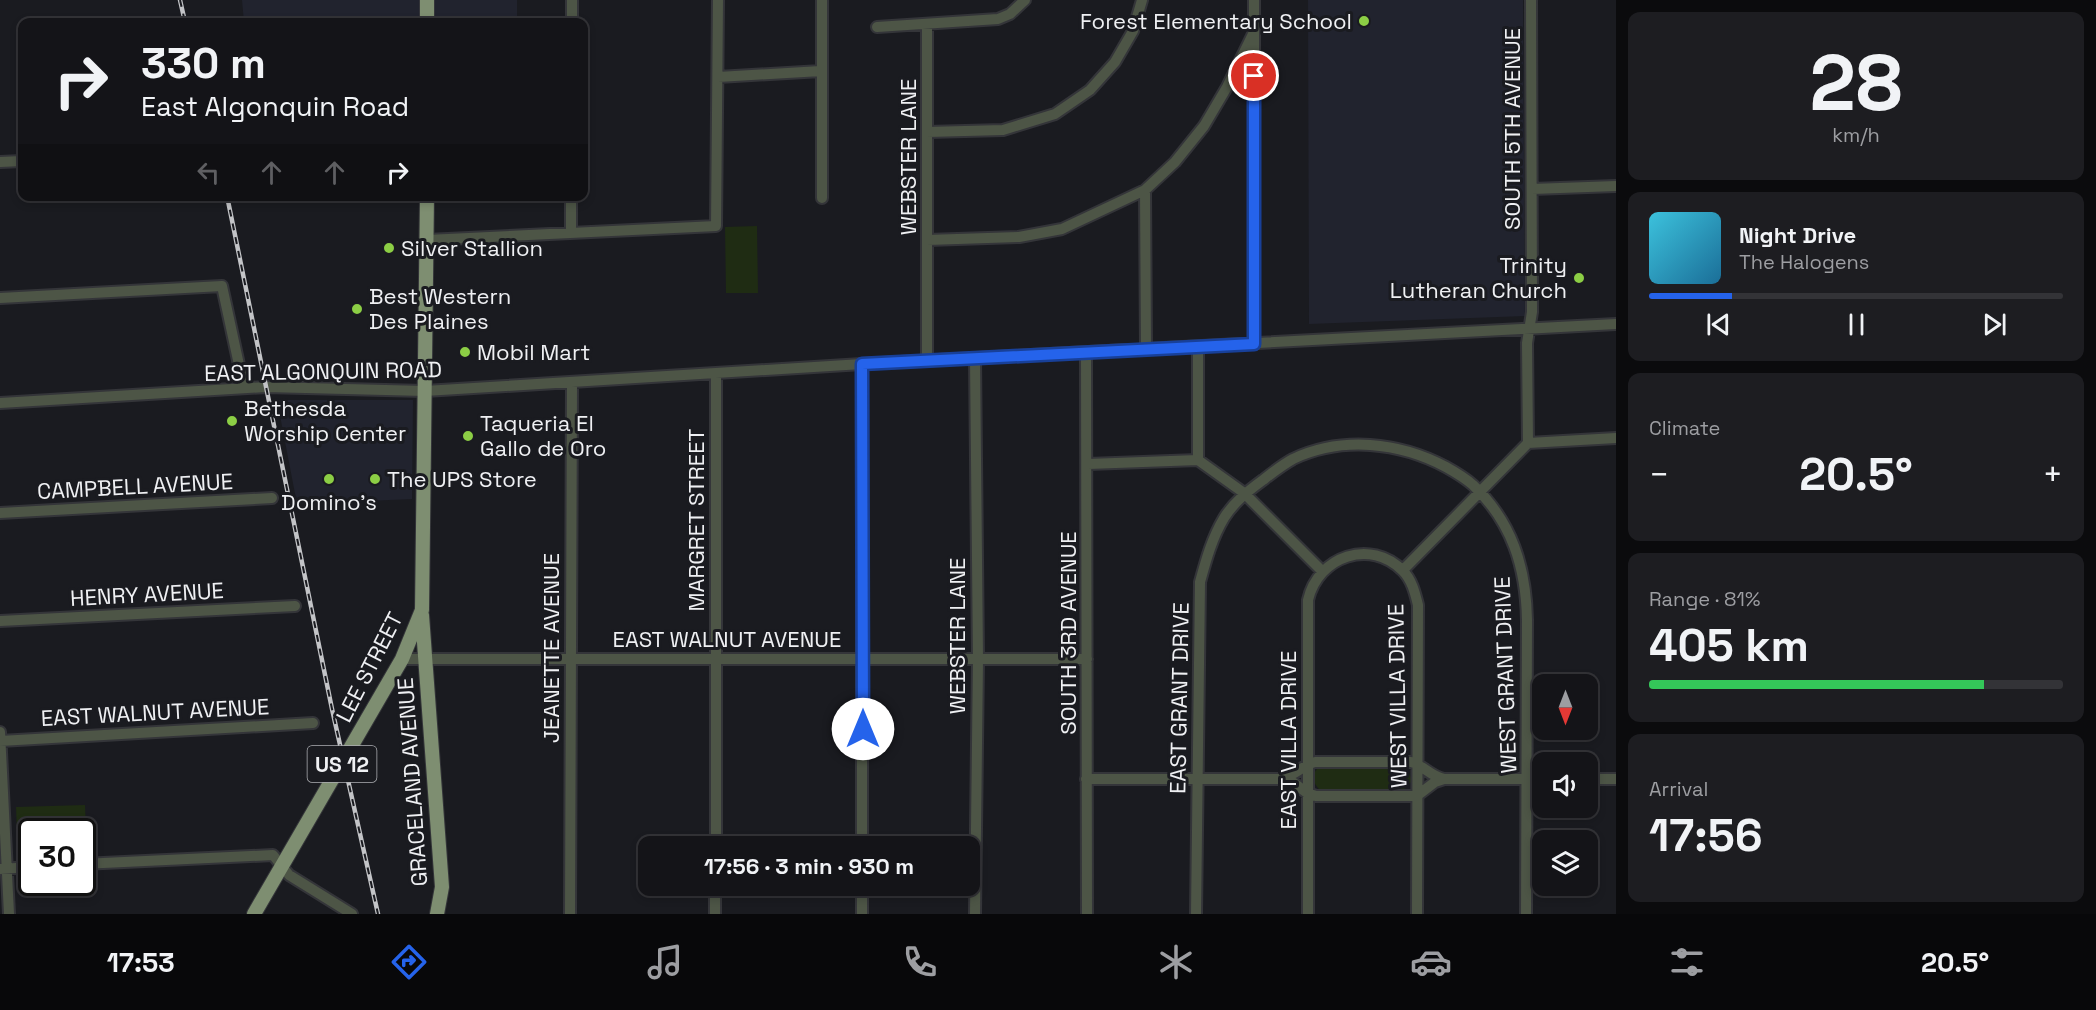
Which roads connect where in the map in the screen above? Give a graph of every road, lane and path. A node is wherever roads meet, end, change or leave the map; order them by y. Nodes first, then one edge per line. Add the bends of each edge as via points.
1 (427, 0) edge
2 (572, 0) edge
3 (718, 0) edge
4 (822, 0) edge
5 (1025, 0) edge
6 (1142, 0) edge
7 (1254, 0) edge
8 (1531, 0) edge
9 (427, 18) edge
10 (572, 18) edge
11 (927, 25) junction
12 (877, 27) dead end
13 (1254, 32) junction
14 (821, 71) junction
15 (718, 77) junction
16 (927, 132) junction
17 (18, 161) edge
18 (0, 162) edge
19 (1616, 186) edge
20 (1145, 189) junction
21 (1532, 189) junction
22 (822, 198) dead end
23 (427, 201) edge
24 (571, 201) edge
25 (571, 233) junction
26 (427, 240) junction
27 (927, 240) junction
28 (0, 297) edge
29 (1616, 324) edge
30 (1529, 330) junction
31 (1254, 344) junction
32 (1198, 347) junction
33 (1146, 349) junction
34 (1086, 352) junction
35 (975, 358) junction
36 (927, 360) junction
37 (862, 364) junction
38 (716, 373) junction
39 (572, 383) junction
40 (244, 388) junction
41 (425, 391) junction
42 (0, 403) edge
43 (1616, 438) edge
44 (1528, 443) junction
45 (1198, 460) junction
46 (1088, 465) junction
47 (1480, 493) junction
48 (1244, 494) junction
49 (272, 498) dead end
50 (0, 513) edge
51 (1403, 570) junction
52 (1322, 571) junction
53 (296, 606) dead end
54 (422, 610) junction
55 (0, 621) edge
56 (425, 658) junction
57 (570, 658) junction
58 (716, 658) junction
59 (402, 659) junction
60 (863, 659) junction
61 (978, 659) junction
62 (1088, 659) junction
63 (313, 723) dead end
64 (0, 732) edge
65 (0, 741) edge
66 (1308, 764) junction
67 (1417, 764) junction
68 (1086, 779) junction
69 (1281, 779) junction
70 (1444, 779) junction
71 (1527, 779) junction
72 (1532, 779) edge
73 (1598, 779) edge
74 (1616, 779) edge
75 (1197, 780) junction
76 (1307, 793) junction
77 (1418, 795) junction
78 (716, 836) edge
79 (862, 836) edge
80 (96, 863) edge
81 (283, 866) junction
82 (4, 868) edge
83 (716, 896) edge
84 (862, 896) edge
85 (9, 914) edge
86 (254, 914) edge
87 (352, 914) edge
88 (437, 914) edge
89 (570, 914) edge
90 (716, 914) edge
91 (862, 914) edge
92 (975, 914) edge
93 (1086, 914) edge
94 (1196, 914) edge
95 (1308, 914) edge
96 (1417, 914) edge
97 (1526, 914) edge

1 - 9 main road
2 - 10 street
3 - 15 street
4 - 14 street
5 - 11 street via 1010,15 998,19
6 - 16 street via 1133,31 1115,62 1090,90 1055,114 1003,130
7 - 13 street
8 - 21 street, SOUTH 5TH AVENUE
11 - 12 street
11 - 16 street, WEBSTER LANE
13 - 20 street via 1204,126 1175,162
13 - 31 street
14 - 15 street
14 - 22 street
15 - 25 street via 716,225
16 - 27 street, WEBSTER LANE
17 - 18 street
19 - 21 street
20 - 27 street via 1062,229 1018,237
20 - 33 street
21 - 30 street, SOUTH 5TH AVENUE
23 - 26 main road, LEE STREET / US 12
24 - 25 street
25 - 26 street
26 - 41 main road, LEE STREET / US 12
27 - 36 street, WEBSTER LANE
28 - 40 street via 222,286
29 - 30 street, EAST ALGONQUIN ROAD
30 - 31 street, EAST ALGONQUIN ROAD
30 - 44 street, SOUTH 5TH AVENUE
31 - 32 street, EAST ALGONQUIN ROAD
32 - 33 street, EAST ALGONQUIN ROAD
32 - 45 street
33 - 34 street, EAST ALGONQUIN ROAD
34 - 35 street, EAST ALGONQUIN ROAD
34 - 46 street, SOUTH 3RD AVENUE
35 - 36 street, EAST ALGONQUIN ROAD
35 - 61 street, WEBSTER LANE
36 - 37 street, EAST ALGONQUIN ROAD
37 - 38 street, EAST ALGONQUIN ROAD
37 - 60 street
38 - 39 street, EAST ALGONQUIN ROAD
38 - 58 street, MARGRET STREET
39 - 41 street, EAST ALGONQUIN ROAD
39 - 57 street, JEANETTE AVENUE
40 - 41 street, EAST ALGONQUIN ROAD
40 - 42 street, EAST ALGONQUIN ROAD
41 - 54 main road, LEE STREET / US 12
43 - 44 street
44 - 47 street
45 - 46 street
45 - 48 street
46 - 62 street, SOUTH 3RD AVENUE
47 - 48 street, WEST GRANT DRIVE via 1472,483 1432,460 1405,450 1356,445 1291,460
47 - 51 street
47 - 71 street, WEST GRANT DRIVE via 1509,534 1527,592
48 - 52 street
48 - 75 street, EAST GRANT DRIVE via 1224,517 1200,582
49 - 50 street, CAMPBELL AVENUE
51 - 52 street, WEST VILLA DRIVE via 1380,556 1365,555 1338,560
51 - 67 street, WEST VILLA DRIVE via 1418,605
52 - 66 street, EAST VILLA DRIVE via 1311,589 1307,612
53 - 55 street, HENRY AVENUE
54 - 56 main road, GRACELAND AVENUE / US 12
54 - 59 main road, LEE STREET / US 12
56 - 57 street, EAST WALNUT AVENUE
56 - 59 street, EAST WALNUT AVENUE
56 - 88 main road, GRACELAND AVENUE / US 12 via 442,887
57 - 58 street, EAST WALNUT AVENUE
57 - 89 street, JEANETTE AVENUE
58 - 60 street, EAST WALNUT AVENUE
58 - 78 street, MARGRET STREET
59 - 81 main road, LEE STREET / US 12
60 - 61 street, EAST WALNUT AVENUE
60 - 79 street
61 - 62 street, EAST WALNUT AVENUE
61 - 92 street, WEBSTER LANE
62 - 68 street, SOUTH 3RD AVENUE
63 - 65 street, EAST WALNUT AVENUE
64 - 65 street
65 - 82 street
66 - 67 street
66 - 69 street via 1291,777
66 - 76 street, EAST VILLA DRIVE
67 - 70 street
67 - 77 street, WEST VILLA DRIVE
68 - 75 street
68 - 93 street, SOUTH 3RD AVENUE
69 - 75 street
69 - 76 street via 1290,780
70 - 71 street
70 - 77 street via 1429,784
71 - 72 street
71 - 97 street, WEST GRANT DRIVE
73 - 74 street
75 - 94 street, EAST GRANT DRIVE
76 - 77 street
76 - 95 street, EAST VILLA DRIVE
77 - 96 street, WEST VILLA DRIVE
80 - 81 street via 273,855
81 - 86 main road, LEE STREET / US 12
81 - 87 street via 289,875
82 - 85 street
83 - 90 street
84 - 91 street

